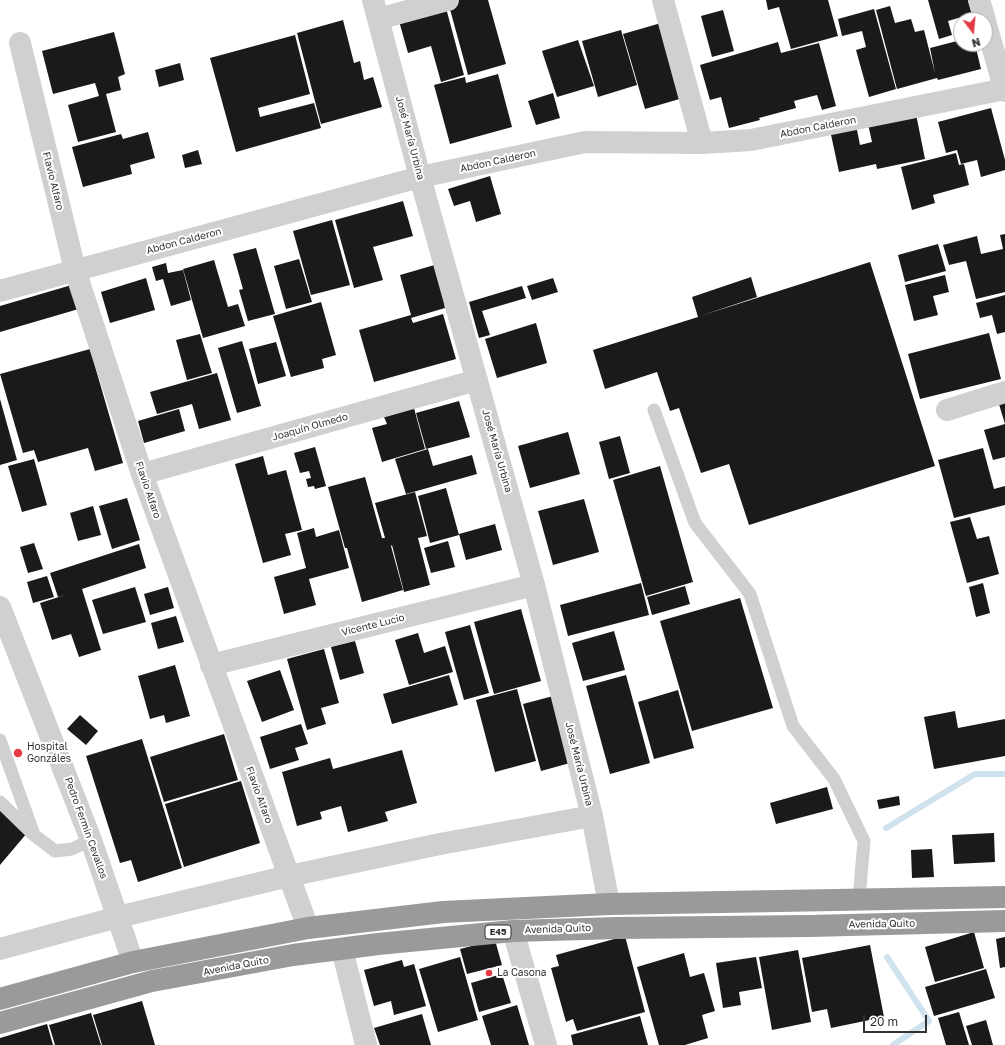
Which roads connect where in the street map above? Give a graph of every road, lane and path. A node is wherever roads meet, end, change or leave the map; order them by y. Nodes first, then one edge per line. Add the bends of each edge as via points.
1 (448, 0) edge
2 (663, 0) edge
3 (979, 0) edge
4 (376, 10) edge
5 (982, 12) edge
6 (20, 43) dead end
7 (993, 49) edge
8 (1005, 90) edge
9 (702, 143) junction
10 (420, 177) junction
11 (75, 270) junction
12 (0, 290) edge
13 (477, 380) junction
14 (1005, 392) edge
15 (654, 410) dead end
16 (947, 410) dead end
17 (142, 474) junction
18 (534, 586) junction
19 (0, 607) edge
20 (211, 665) junction
21 (0, 740) edge
22 (0, 802) edge
23 (592, 816) junction
24 (34, 835) junction
25 (91, 840) junction
26 (289, 876) junction
27 (1005, 897) edge
28 (859, 899) junction
29 (609, 904) junction
30 (118, 917) junction
31 (1005, 921) edge
32 (308, 928) junction
33 (513, 931) junction
34 (0, 949) edge
35 (342, 949) junction
36 (133, 962) junction
37 (0, 999) edge
38 (0, 1024) edge
39 (366, 1045) edge
40 (546, 1045) edge

1 - 4 street
2 - 9 street
3 - 5 street
4 - 10 street, José María Urbina
6 - 11 street, Flavio Alfaro
7 - 8 street
8 - 9 street, Abdon Calderon via 751,140
9 - 10 street, Abdon Calderon via 585,142
10 - 11 street, Abdon Calderon
10 - 13 street, José María Urbina
11 - 12 street, Abdon Calderon
11 - 17 street, Flavio Alfaro
13 - 17 street, Joaquín Olmedo
13 - 18 street, José María Urbina
14 - 16 street
15 - 28 lane via 695,523 750,594 793,726 834,779 864,841
17 - 20 street, Flavio Alfaro
18 - 20 street, Vicente Lucio
18 - 23 street, José María Urbina
19 - 25 street, Pedro Fermin Cevallos
20 - 26 street, Flavio Alfaro
21 - 24 lane
22 - 24 lane
23 - 26 street via 440,844
23 - 29 street, José María Urbina
24 - 25 lane via 55,850 72,849
25 - 30 street, Pedro Fermin Cevallos
26 - 30 street
26 - 32 street, Flavio Alfaro
27 - 28 highway
28 - 29 highway
29 - 32 highway via 443,912
30 - 34 street
30 - 36 street, Pedro Fermin Cevallos
31 - 33 highway, Avenida Quito / E45
32 - 36 highway
33 - 35 highway, Avenida Quito / E45
33 - 40 street
35 - 38 highway, Avenida Quito / E45 via 293,955 152,982
35 - 39 street
36 - 37 highway

